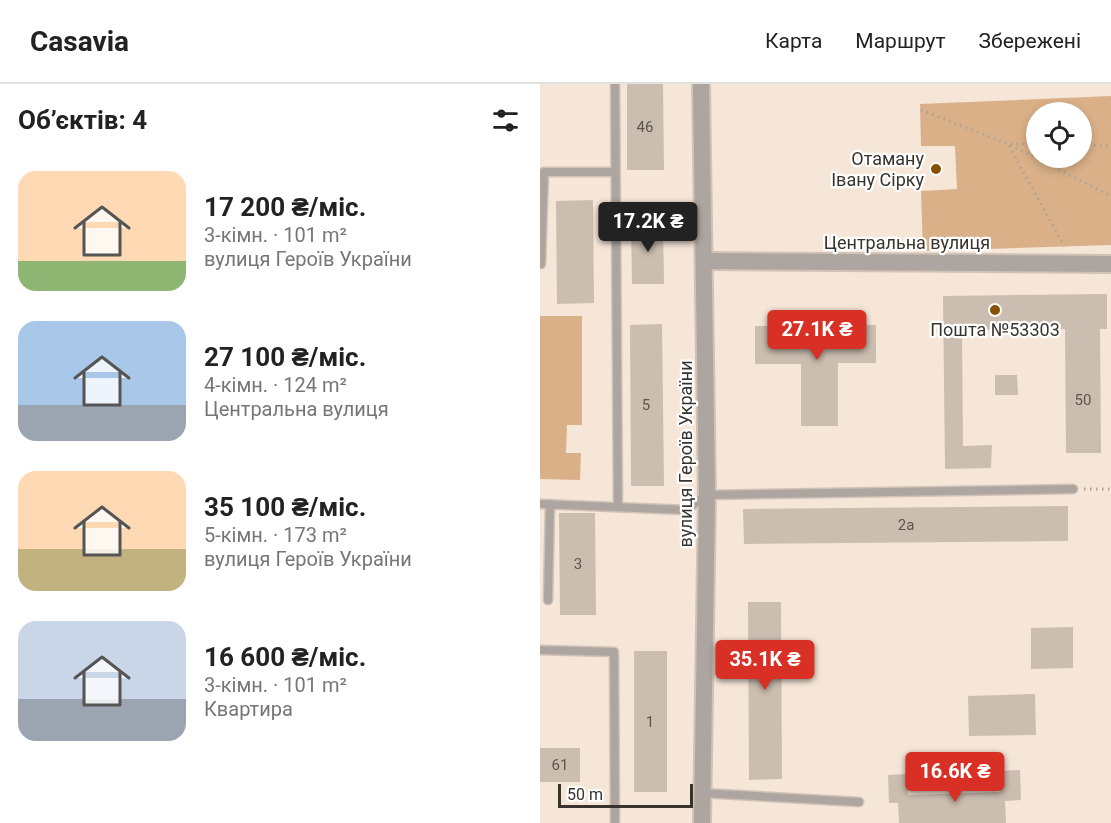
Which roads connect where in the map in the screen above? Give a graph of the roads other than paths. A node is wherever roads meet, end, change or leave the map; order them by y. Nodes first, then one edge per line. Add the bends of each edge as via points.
1 (615, 84) edge
2 (701, 84) edge
3 (615, 172) junction
4 (704, 261) junction
5 (542, 264) edge
6 (1111, 264) edge
7 (1073, 489) road end
8 (707, 495) junction
9 (540, 504) edge
10 (550, 504) junction
11 (618, 506) junction
12 (548, 600) dead end
13 (540, 650) edge
14 (702, 793) junction
15 (859, 802) dead end
16 (615, 823) edge
17 (702, 823) edge

1 - 3 lane
2 - 4 street, вулиця Героїв України
3 - 5 lane via 544,172
3 - 11 lane
4 - 6 street, Центральна вулиця
4 - 8 street, вулиця Героїв України
7 - 8 lane
8 - 11 lane via 687,510
8 - 14 street, вулиця Героїв України
9 - 10 lane
10 - 11 lane
10 - 12 lane
13 - 16 lane via 614,652
14 - 15 lane
14 - 17 street, вулиця Героїв України

